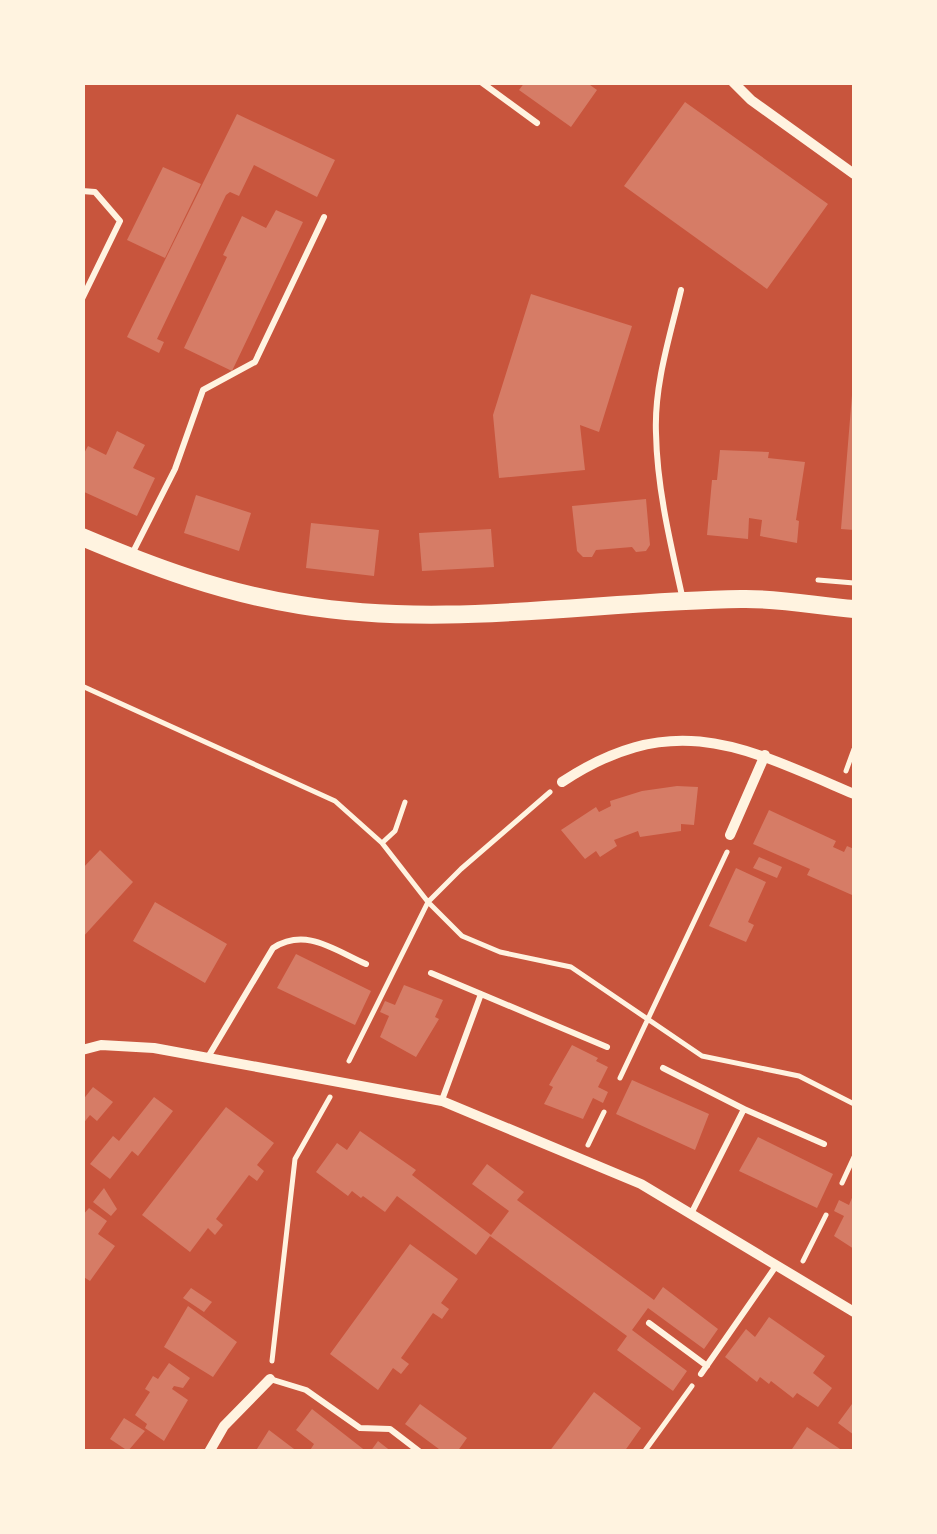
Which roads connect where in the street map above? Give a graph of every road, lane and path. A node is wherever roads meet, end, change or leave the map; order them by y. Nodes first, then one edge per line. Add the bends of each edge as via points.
1 (481, 82) edge
2 (734, 82) edge
3 (537, 123) dead end
4 (854, 174) edge
5 (82, 191) edge
6 (324, 217) dead end
7 (681, 290) dead end
8 (82, 299) edge
9 (82, 537) edge
10 (130, 558) junction
11 (812, 579) dead end
12 (854, 583) edge
13 (683, 602) junction
14 (854, 610) edge
15 (82, 686) edge
16 (764, 755) junction
17 (562, 782) joint
18 (854, 794) edge
19 (405, 802) dead end
20 (730, 835) joint
21 (382, 843) junction
22 (428, 902) junction
23 (366, 964) dead end
24 (430, 974) dead end
25 (482, 994) junction
26 (649, 1020) junction
27 (606, 1046) dead end
28 (82, 1050) edge
29 (208, 1057) junction
30 (349, 1061) dead end
31 (663, 1068) dead end
32 (620, 1078) dead end
33 (339, 1080) junction
34 (442, 1101) junction
35 (854, 1104) edge
36 (744, 1108) junction
37 (604, 1112) dead end
38 (824, 1144) dead end
39 (854, 1157) edge
40 (582, 1158) junction
41 (842, 1182) dead end
42 (692, 1212) junction
43 (826, 1214) dead end
44 (777, 1264) junction
45 (796, 1276) junction
46 (854, 1312) edge
47 (649, 1323) dead end
48 (706, 1366) junction
49 (701, 1374) dead end
50 (270, 1379) junction
51 (681, 1401) dead end
52 (209, 1452) edge
53 (420, 1452) edge
54 (644, 1452) edge

1 - 3 lane
2 - 4 street
5 - 8 lane via 95,192 120,221
6 - 10 lane via 255,362 203,390 175,469
7 - 13 lane via 656,433
9 - 10 main road
10 - 13 main road via 230,591 383,613
11 - 12 path
13 - 14 main road via 744,598
15 - 21 path via 335,801
16 - 17 street via 730,744 642,744 596,760
16 - 18 street
16 - 20 street
17 - 22 path
19 - 21 path via 395,831
20 - 26 path
21 - 22 path
22 - 26 path via 462,936 570,967
22 - 30 path
23 - 29 lane via 301,936 286,939 273,948
24 - 25 lane
25 - 27 lane
25 - 34 lane
26 - 32 path
26 - 35 path via 702,1056 799,1076
28 - 29 street via 154,1048
29 - 33 street
31 - 36 lane
33 - 34 street
33 - 50 path via 295,1159
34 - 40 street
36 - 38 lane
36 - 42 lane
37 - 40 path
39 - 41 path
40 - 42 street
42 - 44 street
43 - 45 path
44 - 45 street
44 - 48 lane
45 - 46 street
47 - 48 lane
48 - 49 lane
50 - 52 street via 224,1426
50 - 53 lane via 306,1390 360,1428 390,1429
51 - 54 path

